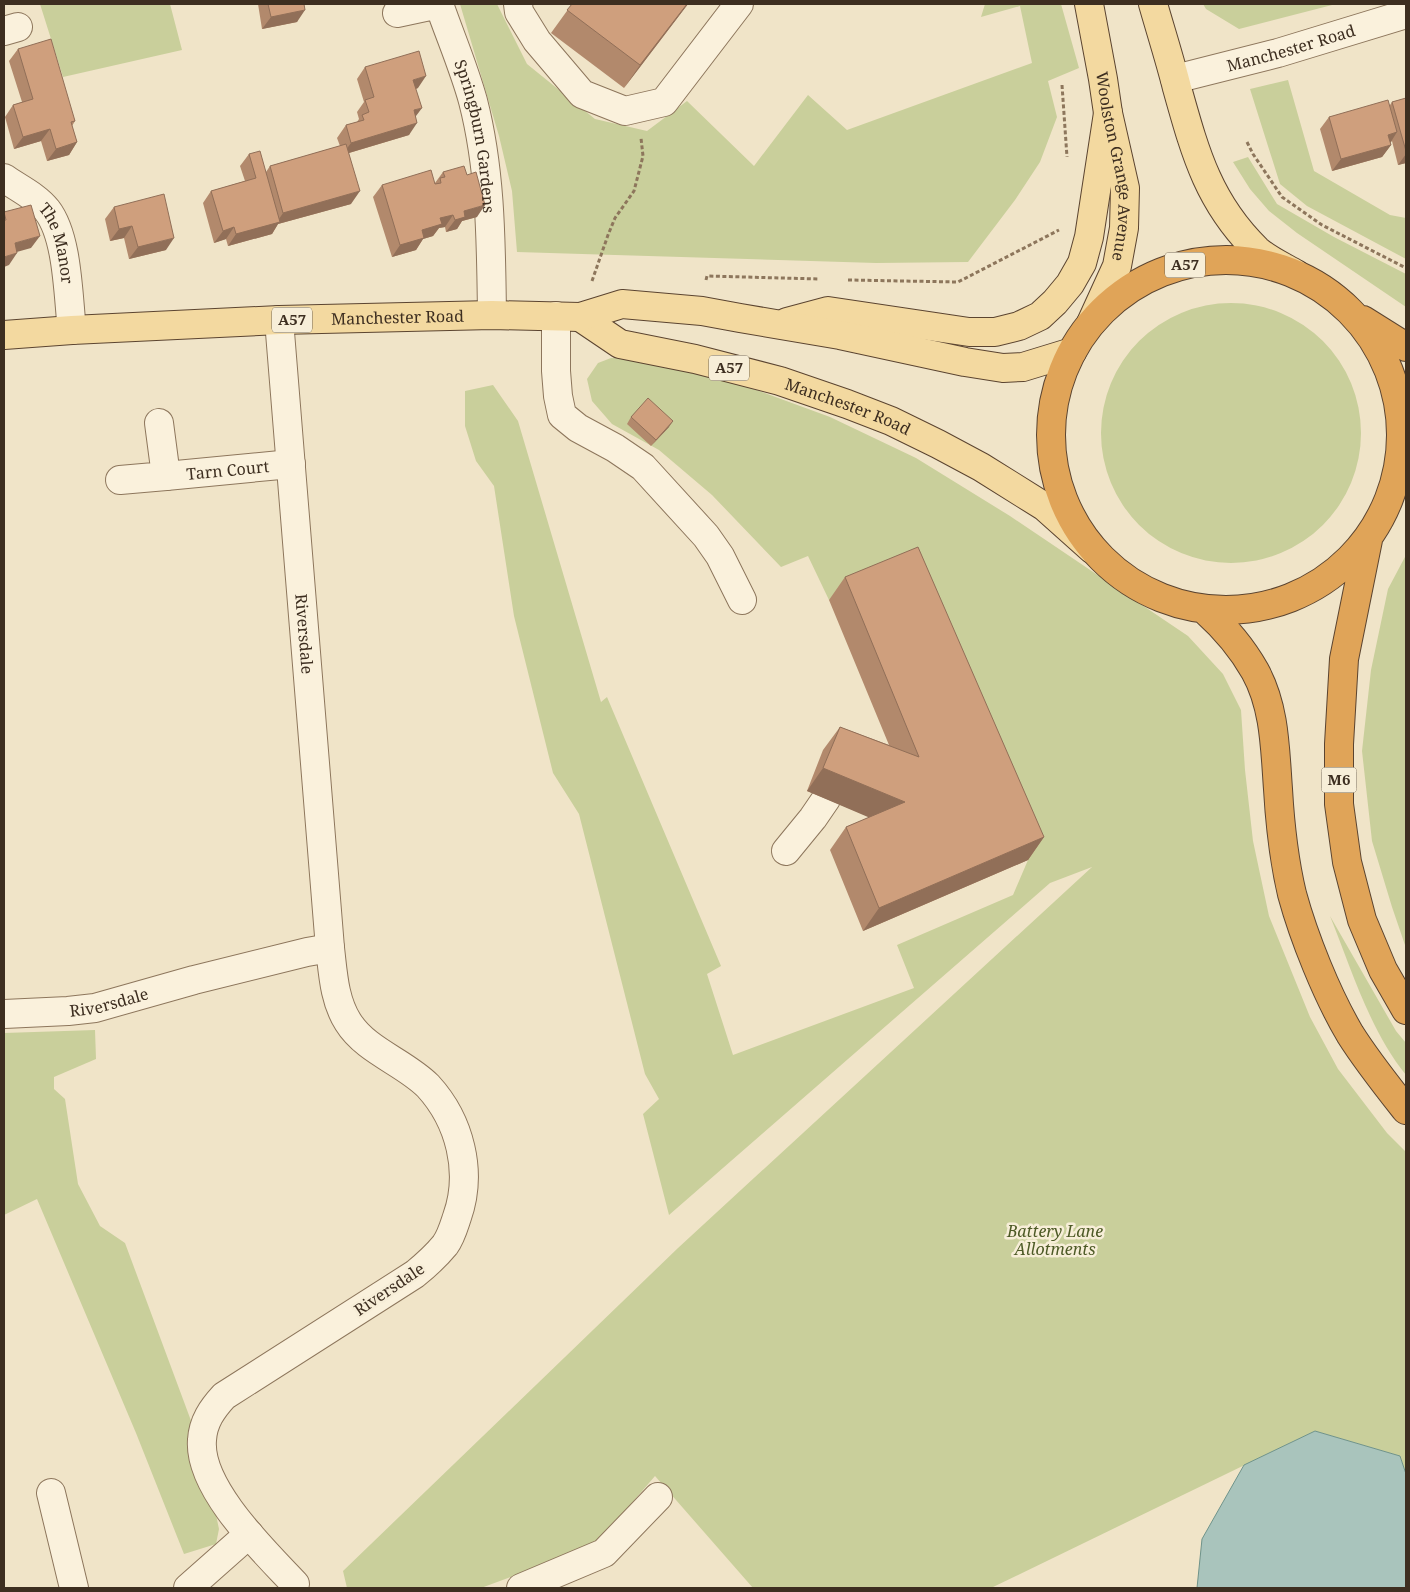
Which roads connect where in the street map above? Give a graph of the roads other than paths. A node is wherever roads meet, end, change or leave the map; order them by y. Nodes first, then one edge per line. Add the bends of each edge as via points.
1 (518, 4) edge
2 (739, 4) edge
3 (1089, 4) edge
4 (1153, 4) edge
5 (397, 13) dead end
6 (1406, 14) edge
7 (1175, 79) junction
8 (1108, 113) junction
9 (4, 178) edge
10 (1296, 274) junction
11 (1353, 314) junction
12 (492, 316) junction
13 (568, 317) junction
14 (279, 320) junction
15 (1091, 323) junction
16 (778, 324) junction
17 (72, 330) junction
18 (4, 335) edge
19 (1406, 346) edge
20 (1072, 352) junction
21 (159, 423) dead end
22 (291, 464) junction
23 (166, 476) junction
24 (120, 480) dead end
25 (1406, 512) edge
26 (1373, 532) junction
27 (1092, 549) junction
28 (742, 600) dead end
29 (1205, 610) junction
30 (826, 799) edge
31 (786, 851) dead end
32 (330, 948) junction
33 (1406, 1010) edge
34 (4, 1014) edge
35 (1406, 1110) edge
36 (51, 1493) dead end
37 (658, 1497) dead end
38 (249, 1534) junction
39 (295, 1584) dead end
40 (74, 1588) edge
41 (188, 1588) edge
42 (521, 1588) edge

1 - 2 street via 519,12 537,41 582,94 625,111 664,102
3 - 8 main road, Woolston Grange Avenue
4 - 7 main road
5 - 12 street, Springburn Gardens via 439,4 472,99 488,180
6 - 7 street, Manchester Road via 1278,53
7 - 10 main road via 1200,165 1222,209 1259,252
8 - 15 main road, Woolston Grange Avenue via 1125,188 1124,228 1117,266
8 - 16 main road via 1082,263 1070,284 1040,316 995,332 968,332 828,311
9 - 17 street, The Manor via 47,209 55,222 65,264
10 - 11 highway, A57 via 1326,291
10 - 15 highway, A57 via 1256,262 1215,260 1189,264 1143,281 1117,298
11 - 19 highway, A57
11 - 26 highway, A57 via 1370,334 1392,377 1402,429 1397,476
12 - 13 main road, Manchester Road / A57
12 - 14 main road, Manchester Road / A57
13 - 16 main road, Manchester Road / A57 via 622,304 702,311
13 - 27 main road, Manchester Road / A57 via 620,344 780,381 891,421 981,467 1044,507
13 - 28 street via 556,351 562,415 643,467 706,536
14 - 17 main road, Manchester Road / A57
14 - 22 street, Riversdale
15 - 20 highway, A57
16 - 20 main road, Manchester Road / A57 via 1003,368 1023,366
17 - 18 main road, Manchester Road / A57
20 - 27 highway, A57 via 1054,404 1051,452 1062,498 1073,522
21 - 23 street, Tarn Court
22 - 23 street, Tarn Court
22 - 32 street, Riversdale
23 - 24 street, Tarn Court
25 - 26 highway, A57
26 - 29 highway, A57 via 1349,561 1298,595 1269,606
26 - 33 highway, M6 via 1344,659 1339,804 1362,920 1383,970
27 - 29 highway, A57 via 1128,580 1153,594
29 - 35 highway via 1242,650 1265,695 1272,718 1284,858 1302,928 1350,1034
30 - 31 street
32 - 34 street, Riversdale via 94,1008
32 - 38 street, Riversdale via 334,984 348,1022 370,1044 427,1085 454,1124 460,1144 464,1186 454,1226 433,1259 415,1274 224,1396 211,1411 204,1426 203,1458 219,1494
36 - 40 street
37 - 42 street via 604,1553
38 - 39 street, Riversdale
38 - 41 street

